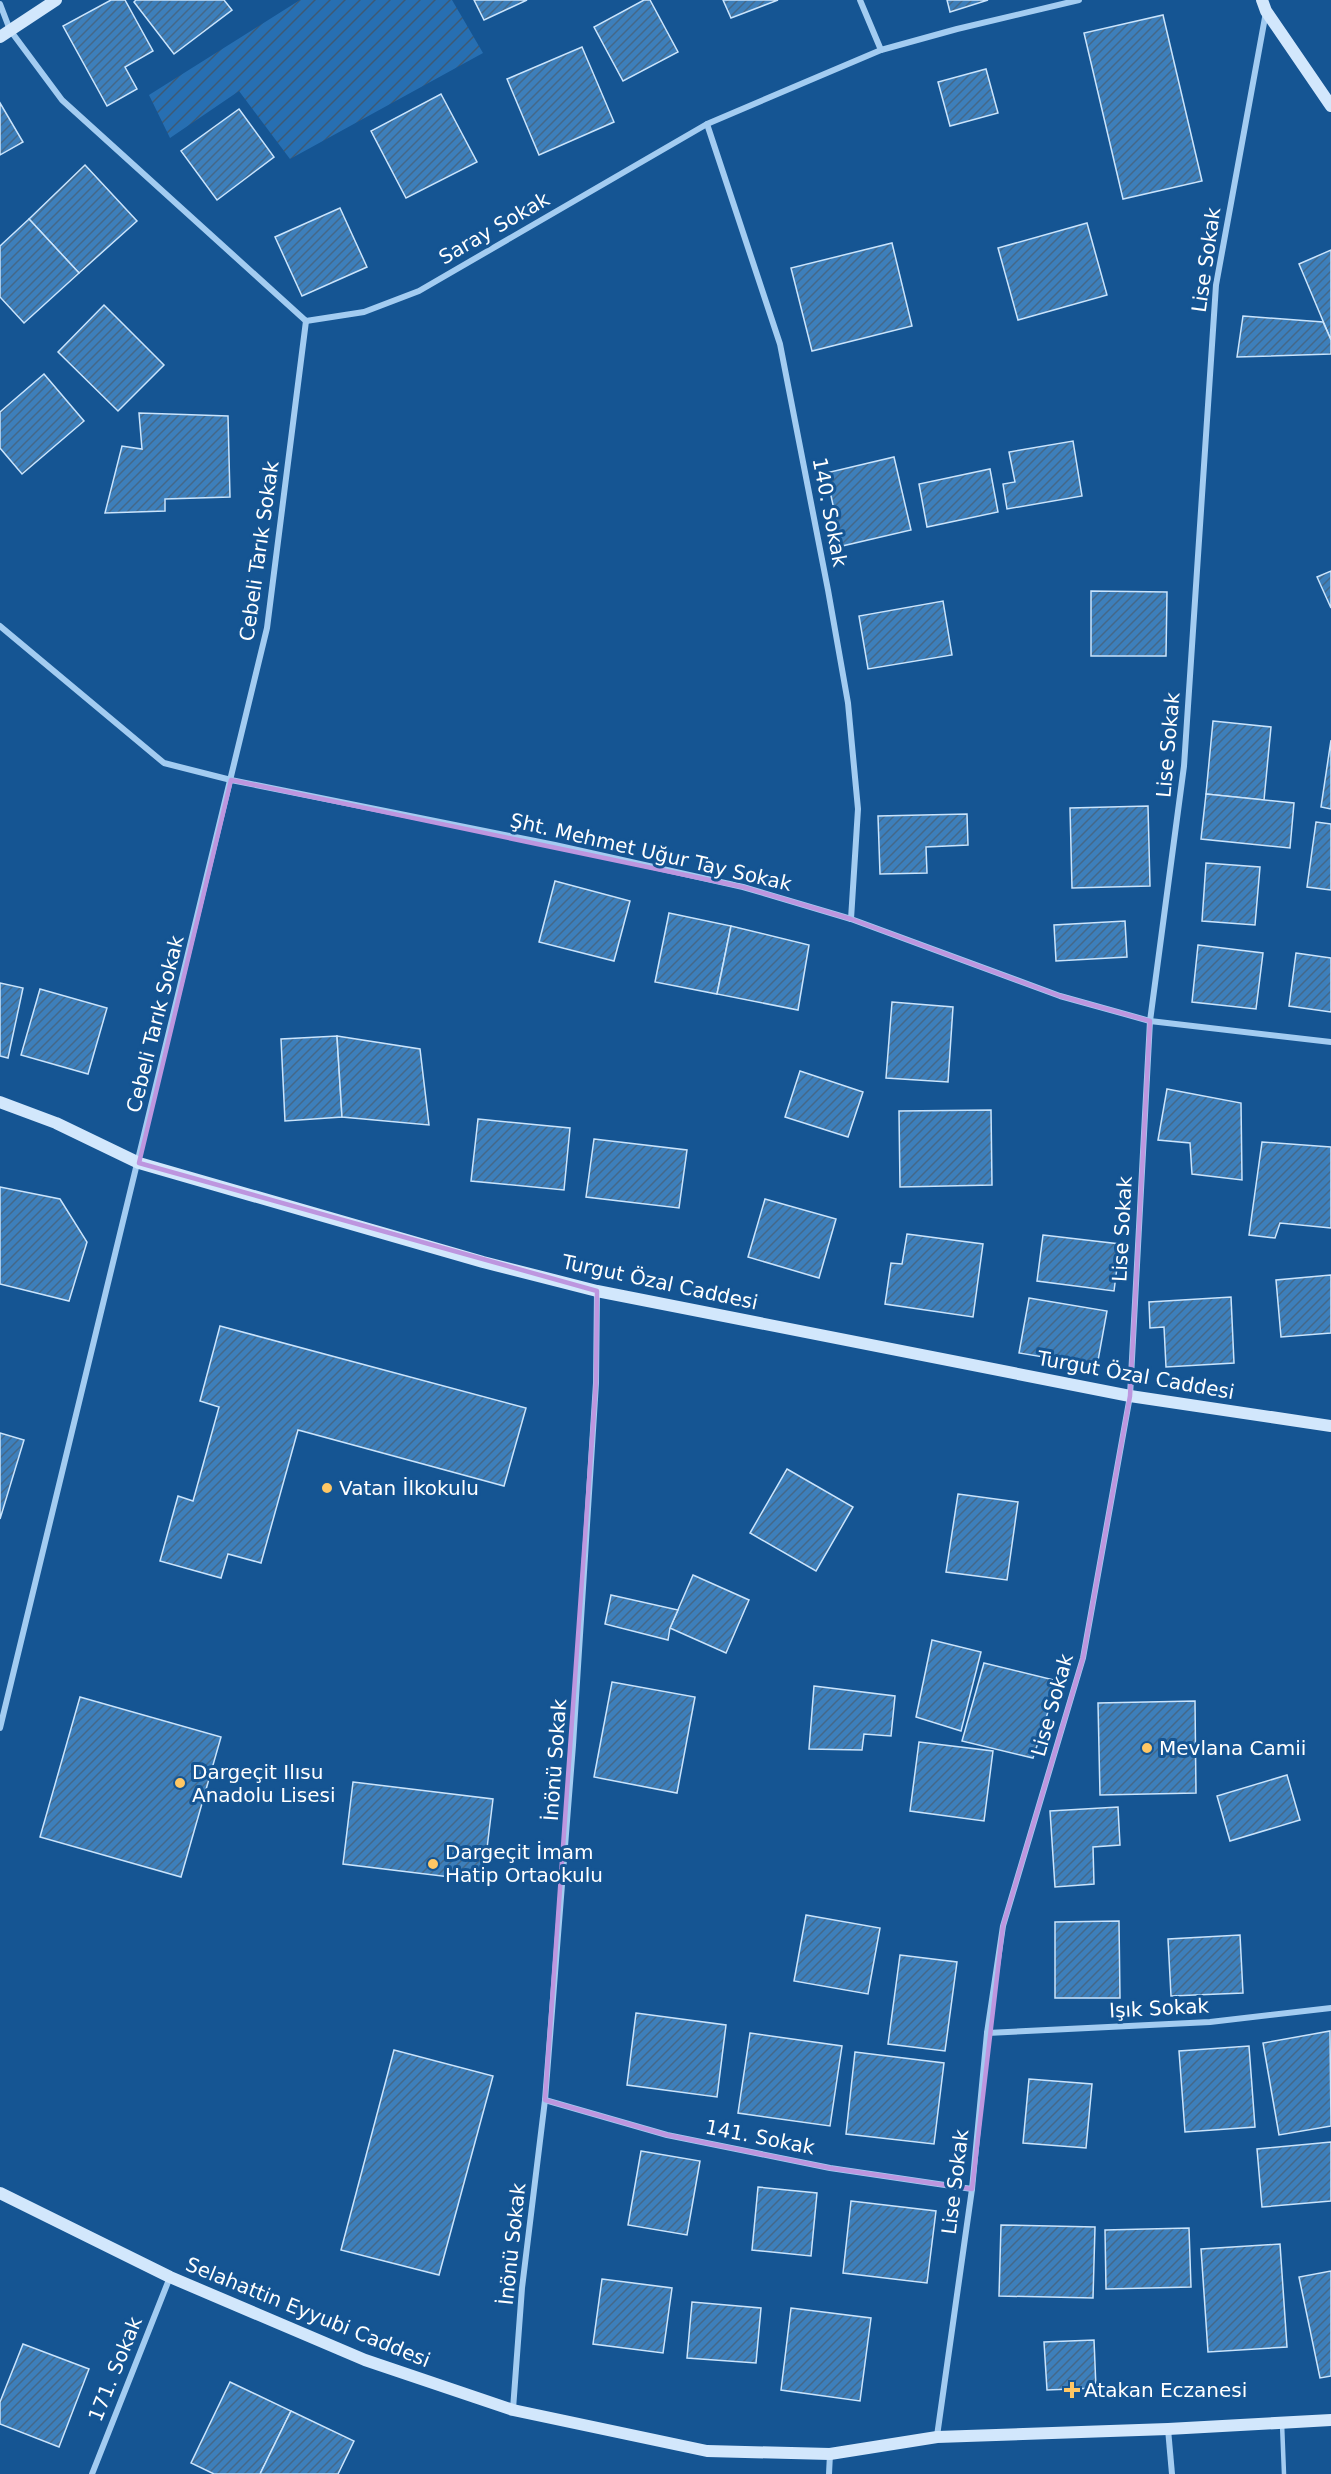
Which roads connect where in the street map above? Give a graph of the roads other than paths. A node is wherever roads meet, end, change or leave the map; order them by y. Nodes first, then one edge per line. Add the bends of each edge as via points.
1 (56, 0) edge
2 (860, 0) edge
3 (1079, 0) edge
4 (0, 4) edge
5 (1264, 5) edge
6 (5, 33) edge
7 (881, 50) junction
8 (1331, 106) edge
9 (707, 124) junction
10 (306, 321) junction
11 (0, 626) edge
12 (231, 780) junction
13 (851, 919) junction
14 (1150, 1021) junction
15 (1331, 1042) edge
16 (0, 1102) edge
17 (139, 1163) junction
18 (597, 1291) junction
19 (1130, 1396) junction
20 (1331, 1426) edge
21 (0, 1728) edge
22 (1331, 2008) edge
23 (987, 2033) junction
24 (545, 2100) junction
25 (972, 2189) junction
26 (0, 2193) edge
27 (170, 2277) junction
28 (513, 2410) junction
29 (1331, 2420) edge
30 (1282, 2423) junction
31 (1168, 2429) junction
32 (937, 2437) junction
33 (830, 2454) junction
34 (92, 2474) edge
35 (829, 2474) edge
36 (1172, 2474) edge
37 (1284, 2474) edge

1 - 6 street
2 - 7 street
3 - 7 street, Saray Sokak
4 - 6 street
5 - 8 street
5 - 14 street, Lise Sokak via 1216,285 1185,766
6 - 10 street via 62,100
7 - 9 street, Saray Sokak
9 - 10 street, Saray Sokak via 419,291 364,312
9 - 13 street, 140. Sokak via 780,344 828,590 848,703 858,809
10 - 12 street, Cebeli Tarık Sokak via 267,628
11 - 12 street, Şht. Mehmet Uğur Tay Sokak via 164,763
12 - 13 street, Şht. Mehmet Uğur Tay Sokak via 555,845 732,885
12 - 17 street, Cebeli Tarık Sokak
13 - 14 street, Şht. Mehmet Uğur Tay Sokak via 1060,996
14 - 15 street, Şht. Mehmet Uğur Tay Sokak
14 - 19 street, Lise Sokak
16 - 17 street, Turgut Özal Caddesi via 56,1123
17 - 18 street, Turgut Özal Caddesi
17 - 21 street, Cebeli Tarık Sokak
18 - 19 street, Turgut Özal Caddesi
18 - 24 street, İnönü Sokak via 596,1383 573,1745
19 - 20 street, Turgut Özal Caddesi
19 - 23 street, Lise Sokak via 1083,1658 1003,1926
22 - 23 street, Işık Sokak via 1210,2022
23 - 25 street, Lise Sokak
24 - 25 street, 141. Sokak via 667,2135 830,2168
24 - 28 street, İnönü Sokak via 522,2288
25 - 32 street, Lise Sokak
26 - 27 street, Selahattin Eyyubi Caddesi
27 - 28 street, Selahattin Eyyubi Caddesi via 365,2360
27 - 34 street, 171. Sokak
28 - 33 street, Selahattin Eyyubi Caddesi via 707,2451
29 - 30 street, Selahattin Eyyubi Caddesi
30 - 31 street, Selahattin Eyyubi Caddesi
30 - 37 lane
31 - 32 street, Selahattin Eyyubi Caddesi
31 - 36 street
32 - 33 street, Selahattin Eyyubi Caddesi
33 - 35 street

